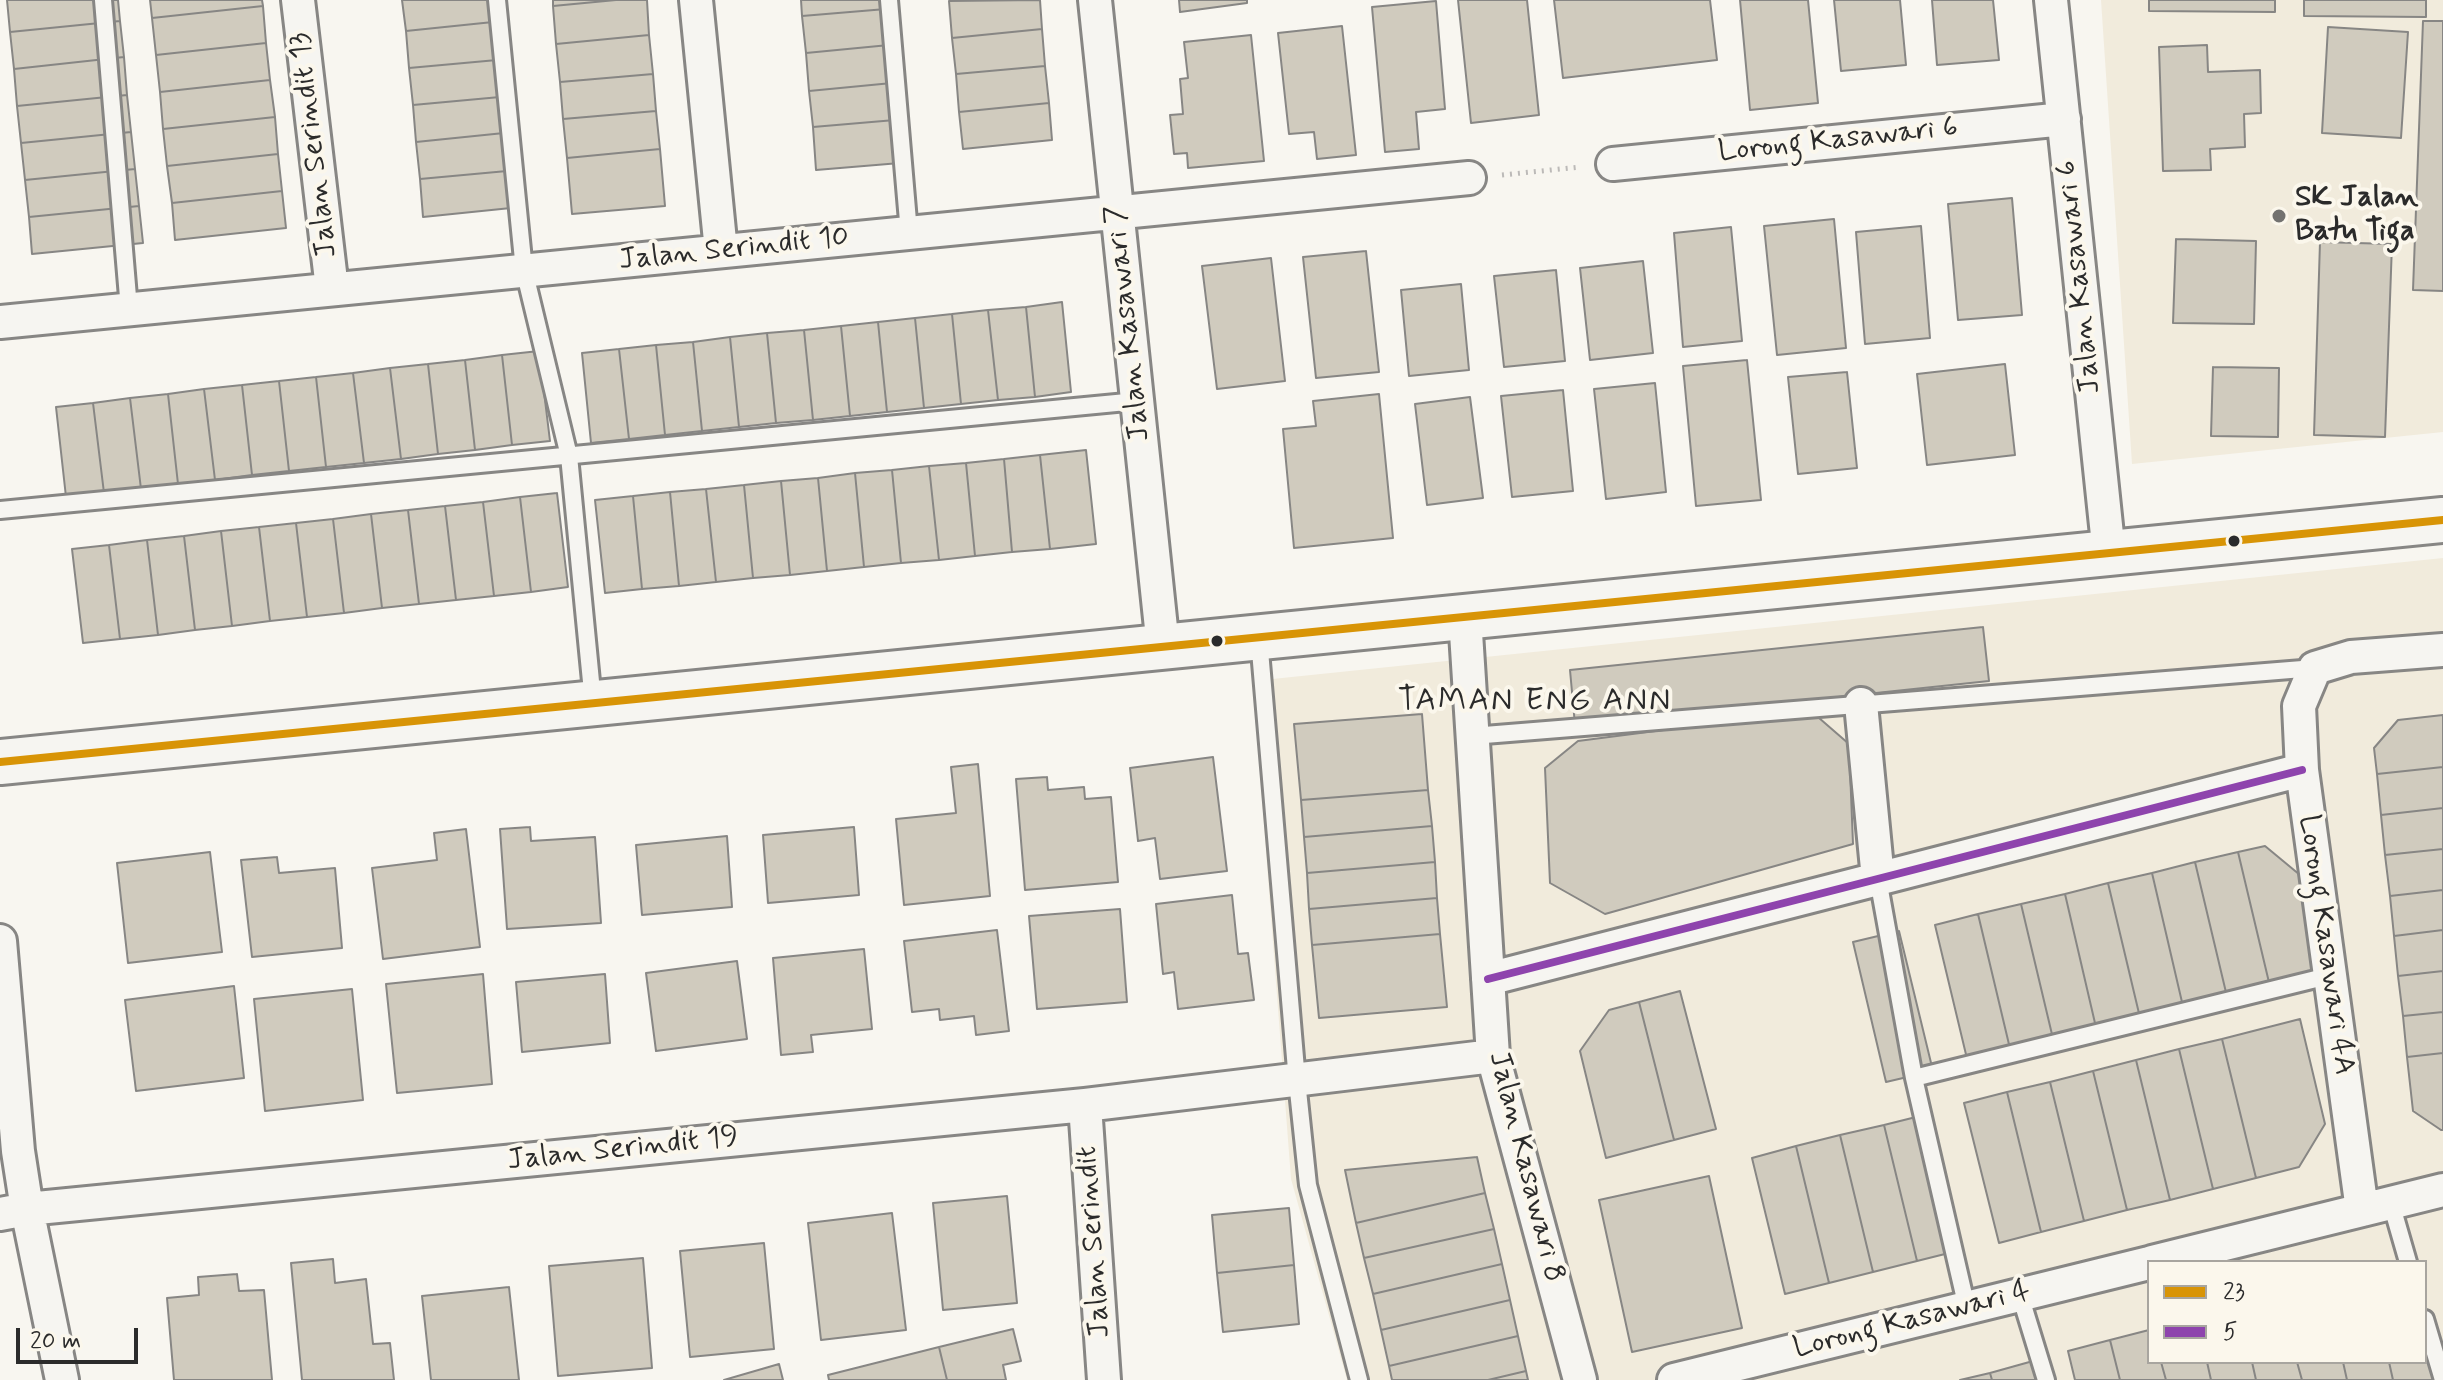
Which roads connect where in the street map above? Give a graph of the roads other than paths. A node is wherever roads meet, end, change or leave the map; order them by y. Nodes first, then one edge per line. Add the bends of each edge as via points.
1 (103, 0) edge
2 (298, 0) edge
3 (497, 0) edge
4 (696, 0) edge
5 (889, 0) edge
6 (1095, 0) edge
7 (2051, 0) edge
8 (2064, 119) junction
9 (1613, 164) road end
10 (1469, 178) road end
11 (1117, 212) junction
12 (909, 233) junction
13 (721, 251) junction
14 (524, 270) junction
15 (332, 289) junction
16 (129, 309) junction
17 (0, 322) edge
18 (1137, 401) junction
19 (569, 456) junction
20 (0, 510) edge
21 (2443, 520) edge
22 (2109, 554) junction
23 (1465, 617) junction
24 (1258, 637) junction
25 (1163, 647) junction
26 (2443, 650) edge
27 (2315, 668) junction
28 (593, 703) junction
29 (1861, 704) junction
30 (1472, 736) junction
31 (0, 762) edge
32 (2302, 770) junction
33 (1878, 879) junction
34 (0, 941) edge
35 (2328, 976) junction
36 (1488, 979) junction
37 (1493, 1056) junction
38 (1914, 1078) junction
39 (1297, 1081) junction
40 (1085, 1105) junction
41 (2443, 1190) edge
42 (2377, 1206) junction
43 (13, 1211) edge
44 (2158, 1260) edge
45 (2407, 1260) edge
46 (2147, 1263) edge
47 (2020, 1295) junction
48 (1967, 1308) junction
49 (2427, 1326) edge
50 (62, 1380) edge
51 (1104, 1380) edge
52 (1359, 1380) edge
53 (1580, 1380) edge
54 (1674, 1380) edge
55 (2046, 1380) edge
56 (2443, 1380) edge

1 - 16 lane
2 - 15 street, Jalan Serindit 13
3 - 14 lane
4 - 13 street
5 - 12 lane
6 - 11 street, Jalan Kasawari 7
7 - 8 street, Jalan Kasawari 6
8 - 9 street, Lorong Kasawari 6
8 - 22 street, Jalan Kasawari 6
10 - 11 street, Jalan Serindit 10
11 - 12 street, Jalan Serindit 10
11 - 18 street, Jalan Kasawari 7
12 - 13 street, Jalan Serindit 10
13 - 14 street, Jalan Serindit 10
14 - 15 street, Jalan Serindit 10
14 - 19 lane
15 - 16 street, Jalan Serindit 10
16 - 17 street, Jalan Serindit 10
18 - 19 lane
18 - 25 street, Jalan Kasawari 7
19 - 20 lane
19 - 28 lane
21 - 22 street
22 - 23 street
23 - 24 street
23 - 30 street, Jalan Kasawari 8
24 - 25 street
24 - 39 lane
25 - 28 street
26 - 27 street via 2351,657
27 - 29 lane
27 - 32 street, Lorong Kasawari 4A via 2299,706
28 - 31 street
29 - 30 lane
29 - 33 street
30 - 36 street, Jalan Kasawari 8
32 - 33 street
32 - 35 street, Lorong Kasawari 4A
33 - 36 street
33 - 38 lane
34 - 43 street via 18,1151
35 - 38 lane
35 - 42 street, Lorong Kasawari 4A
36 - 37 street, Jalan Kasawari 8
37 - 39 street, Jalan Serindit 19
37 - 53 street, Jalan Kasawari 8
38 - 48 lane
39 - 40 street, Jalan Serindit 19
39 - 52 lane via 1308,1185
40 - 43 street, Jalan Serindit 19
40 - 51 street, Jalan Serindit
41 - 42 street, Lorong Kasawari 4
42 - 44 street, Lorong Kasawari 4
42 - 45 lane
43 - 50 street
46 - 47 street, Lorong Kasawari 4
47 - 48 street, Lorong Kasawari 4
47 - 55 lane
48 - 54 street, Lorong Kasawari 4
49 - 56 lane

